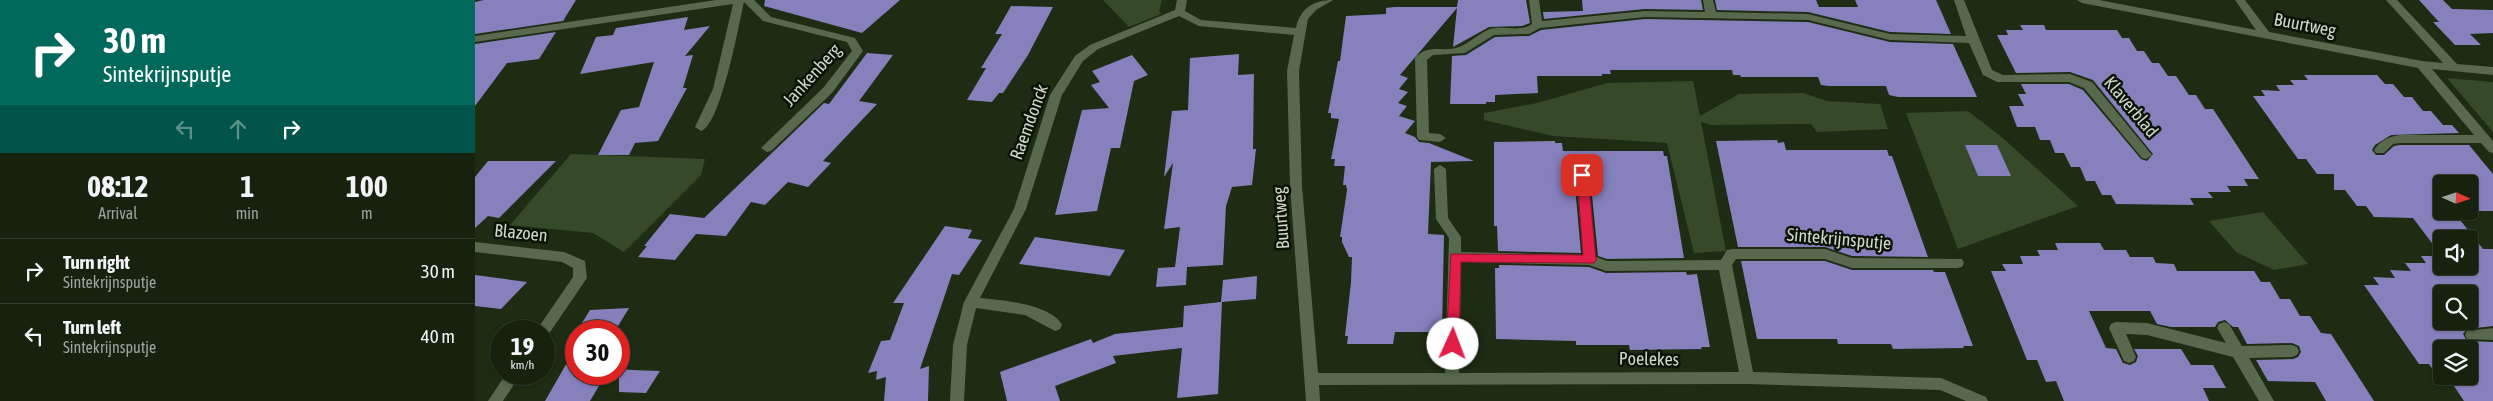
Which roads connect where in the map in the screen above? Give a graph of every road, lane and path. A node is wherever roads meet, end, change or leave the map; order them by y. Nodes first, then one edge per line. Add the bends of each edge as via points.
1 (738, 0) edge
2 (748, 0) edge
3 (1534, 0) edge
4 (1708, 0) edge
5 (1959, 0) edge
6 (2082, 0) edge
7 (2240, 0) edge
8 (2391, 0) edge
9 (1322, 1) edge
10 (1181, 6) edge
11 (1711, 15) junction
12 (1537, 25) junction
13 (1299, 32) junction
14 (2265, 35) junction
15 (475, 39) edge
16 (1973, 40) junction
17 (2422, 65) junction
18 (2454, 68) junction
19 (2493, 71) edge
20 (701, 127) dead end
21 (1440, 138) dead end
22 (2489, 144) edge
23 (767, 148) dead end
24 (2380, 150) dead end
25 (2146, 155) dead end
26 (1440, 169) dead end
27 (1582, 175) dead end
28 (475, 247) edge
29 (1455, 257) junction
30 (1590, 260) junction
31 (1957, 263) dead end
32 (1725, 265) junction
33 (971, 302) junction
34 (551, 320) edge
35 (1055, 325) dead end
36 (2224, 328) dead end
37 (2493, 334) edge
38 (2471, 335) dead end
39 (2292, 351) dead end
40 (2238, 352) junction
41 (2129, 357) dead end
42 (1747, 378) junction
43 (1452, 379) junction
44 (1312, 380) junction
45 (506, 385) edge
46 (495, 401) edge
47 (957, 401) edge
48 (1313, 401) edge
49 (1981, 401) edge
50 (2267, 401) edge

1 - 15 street
1 - 20 street via 719,88
2 - 23 street, Jankenberg via 767,18 851,40 858,51 828,90
3 - 12 street
4 - 11 street
5 - 16 street, Klaverblad
6 - 14 street, Buurtweg
7 - 14 street
8 - 18 street
9 - 13 street, Buurtweg via 1303,18
10 - 13 street via 1187,18 1199,23
10 - 33 street, Raemdonck via 1094,47 1070,70 1056,95 1020,209
11 - 12 street via 1616,16
11 - 16 street via 1808,17 1890,37
12 - 21 street via 1529,31 1492,32 1461,52 1431,52 1421,58 1423,137
13 - 44 street, Buurtweg via 1293,70 1295,176
14 - 17 street, Buurtweg
16 - 25 street, Klaverblad via 1987,72 2001,79 2071,78 2088,84
17 - 18 street, Buurtweg
17 - 22 street
18 - 19 street, Buurtweg
22 - 24 street via 2400,139 2389,141
26 - 29 street via 1441,219 1455,237
27 - 30 street
28 - 34 street, Blazoen via 564,257 580,265 580,278
29 - 30 street
29 - 43 street
30 - 32 street via 1607,266
31 - 32 street, Sintekrijnsputje via 1852,263 1825,254 1740,252 1732,254
32 - 42 street
33 - 35 street via 1026,310
33 - 47 street, Raemdonck via 960,344
36 - 40 street
37 - 38 street
39 - 40 street
40 - 41 street via 2147,329 2116,328
40 - 50 street
42 - 43 street, Poelekes
42 - 49 street, Poelekes via 1941,384
43 - 44 street, Poelekes
44 - 48 street, Buurtweg
45 - 46 street

